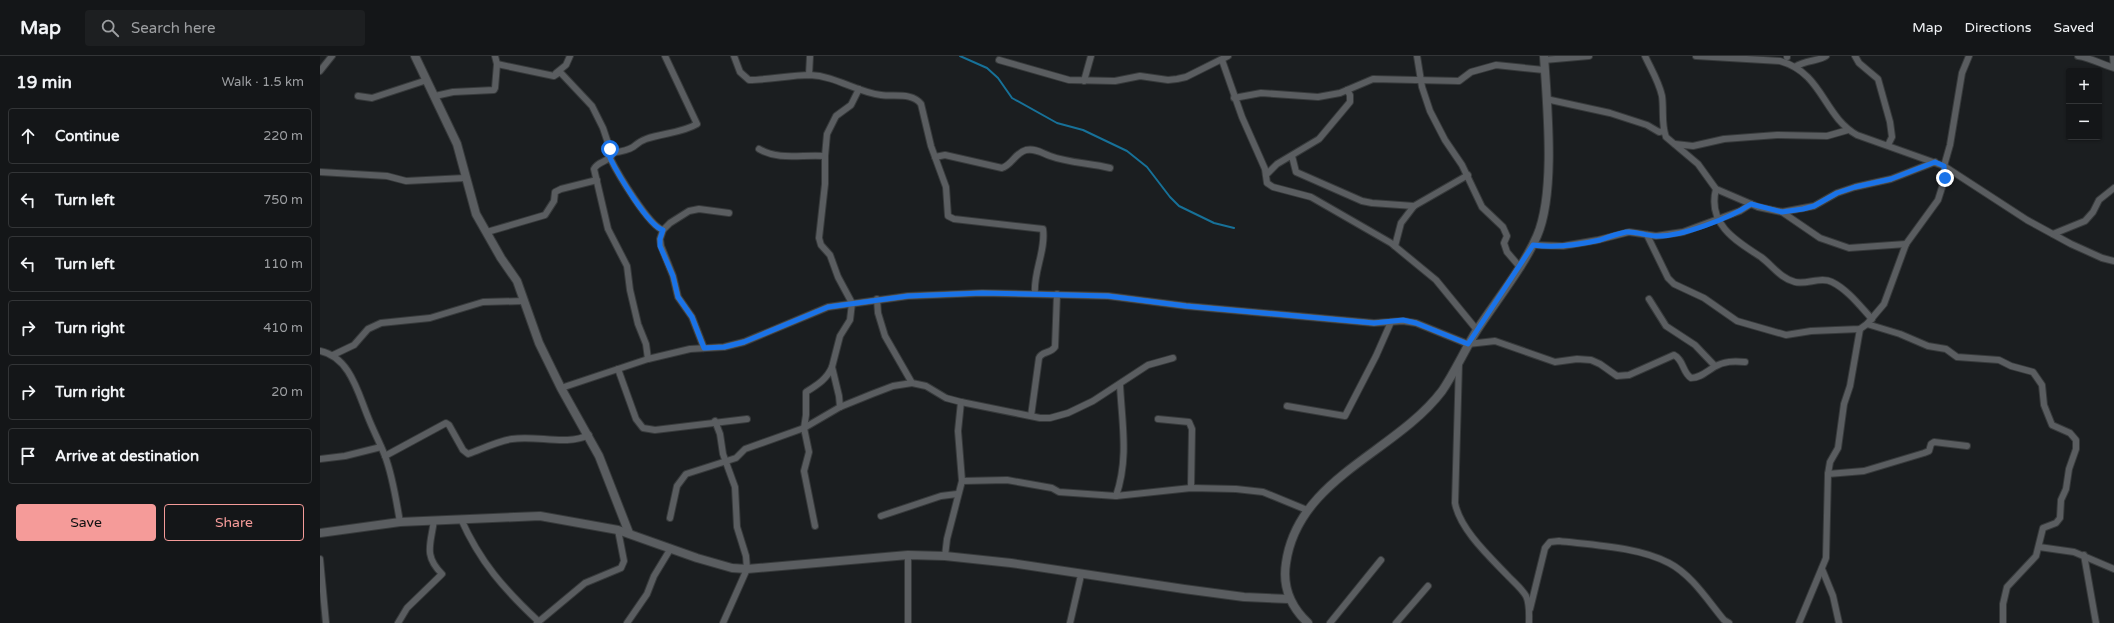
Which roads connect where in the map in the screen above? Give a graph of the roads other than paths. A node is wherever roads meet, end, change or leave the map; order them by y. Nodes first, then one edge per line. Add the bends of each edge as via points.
1 (332, 56) edge
2 (415, 56) edge
3 (495, 56) edge
4 (570, 56) edge
5 (665, 56) edge
6 (734, 56) edge
7 (810, 56) edge
8 (1091, 56) edge
9 (1228, 56) edge
10 (1417, 56) edge
11 (1589, 56) edge
12 (1645, 56) edge
13 (1696, 56) edge
14 (1787, 56) edge
15 (1826, 56) edge
16 (1855, 56) edge
17 (1969, 56) edge
18 (2078, 56) edge
19 (2114, 56) edge
20 (1544, 58) edge
21 (999, 60) dead end
22 (1222, 60) junction
23 (497, 64) junction
24 (1793, 65) junction
25 (1544, 70) junction
26 (320, 71) edge
27 (809, 75) junction
28 (554, 76) junction
29 (1421, 79) junction
30 (427, 80) junction
31 (1084, 81) junction
32 (859, 90) junction
33 (1347, 90) junction
34 (358, 96) dead end
35 (435, 96) junction
36 (1234, 98) junction
37 (1546, 99) junction
38 (1848, 130) junction
39 (1664, 131) junction
40 (1673, 144) junction
41 (1888, 145) junction
42 (759, 148) dead end
43 (610, 156) junction
44 (825, 156) junction
45 (1292, 156) junction
46 (935, 158) junction
47 (1935, 162) junction
48 (1944, 166) junction
49 (1110, 168) dead end
50 (320, 172) edge
51 (1266, 175) junction
52 (1468, 175) junction
53 (465, 178) junction
54 (597, 180) junction
55 (2114, 188) edge
56 (1716, 189) junction
57 (1751, 204) junction
58 (1414, 206) junction
59 (729, 212) dead end
60 (1782, 212) junction
61 (1719, 219) junction
62 (663, 230) junction
63 (487, 232) junction
64 (2053, 234) junction
65 (1647, 235) junction
66 (1906, 244) junction
67 (1533, 245) junction
68 (1395, 246) junction
69 (2114, 261) edge
70 (1519, 266) junction
71 (1035, 294) junction
72 (1057, 294) junction
73 (877, 299) junction
74 (1649, 299) dead end
75 (524, 301) junction
76 (852, 303) junction
77 (1872, 319) junction
78 (1391, 322) junction
79 (1867, 324) junction
80 (1860, 328) junction
81 (1477, 330) junction
82 (1468, 344) junction
83 (704, 348) junction
84 (320, 351) edge
85 (333, 355) junction
86 (1173, 358) dead end
87 (648, 359) junction
88 (1459, 359) junction
89 (1746, 362) dead end
90 (1715, 366) junction
91 (832, 367) junction
92 (618, 369) junction
93 (912, 383) junction
94 (1120, 385) junction
95 (561, 388) junction
96 (961, 402) junction
97 (1287, 406) dead end
98 (840, 407) junction
99 (1031, 416) junction
100 (747, 419) dead end
101 (1158, 419) dead end
102 (715, 421) junction
103 (804, 428) junction
104 (589, 435) junction
105 (1967, 446) dead end
106 (381, 447) junction
107 (385, 456) junction
108 (320, 459) edge
109 (726, 462) junction
110 (1828, 474) junction
111 (962, 481) junction
112 (1190, 488) junction
113 (957, 494) junction
114 (1116, 496) junction
115 (1307, 510) junction
116 (882, 516) dead end
117 (670, 518) dead end
118 (461, 519) junction
119 (434, 520) junction
120 (400, 522) junction
121 (815, 526) dead end
122 (618, 530) junction
123 (320, 533) edge
124 (629, 533) junction
125 (2039, 547) junction
126 (671, 548) junction
127 (908, 554) junction
128 (2084, 555) junction
129 (945, 556) junction
130 (320, 559) edge
131 (1382, 560) dead end
132 (747, 569) junction
133 (1822, 569) junction
134 (2114, 569) edge
135 (1081, 575) junction
136 (1428, 586) dead end
137 (1289, 599) junction
138 (1529, 610) junction
139 (538, 622) edge
140 (326, 623) edge
141 (398, 623) edge
142 (627, 623) edge
143 (723, 623) edge
144 (908, 623) edge
145 (1070, 623) edge
146 (1308, 623) edge
147 (1330, 623) edge
148 (1396, 623) edge
149 (1531, 623) edge
150 (1729, 623) edge
151 (1799, 623) edge
152 (1839, 623) edge
153 (2002, 623) edge
154 (2096, 623) edge

1 - 26 street
2 - 30 street
3 - 23 street
4 - 28 street via 566,65
5 - 43 street via 697,124 688,129 636,143 633,147
6 - 27 street via 740,72 749,80
7 - 27 street
8 - 31 street
9 - 22 street
10 - 29 street
11 - 20 street
12 - 39 street via 1658,81 1662,97
13 - 24 street via 1780,61
14 - 24 street
15 - 24 street
16 - 41 street via 1857,61 1878,79 1890,122 1892,137
17 - 48 street via 1962,73
18 - 19 street via 2094,59 2102,65 2114,68
20 - 25 street
21 - 31 street via 1047,75
22 - 31 street via 1177,79 1140,76 1115,81
22 - 36 street
23 - 28 street
23 - 35 street via 494,90 453,92
24 - 38 street via 1809,76
25 - 29 street via 1496,65 1471,72 1459,81
25 - 37 street
27 - 32 street via 831,78
28 - 43 street via 560,72 589,102 603,128
29 - 33 street via 1372,79
29 - 52 street via 1430,112
30 - 34 street via 372,98
30 - 35 street
32 - 44 street via 851,104 832,120 827,134
32 - 46 street via 918,100
33 - 36 street via 1318,97 1261,93
33 - 45 street via 1350,102 1344,110 1319,139
35 - 53 street via 457,144
36 - 51 street
37 - 39 street via 1610,113 1659,132
37 - 67 street via 1547,186 1542,222
38 - 40 street via 1827,136 1777,135 1724,139 1693,146
38 - 41 street
39 - 40 street
40 - 56 street via 1698,164
41 - 47 street
42 - 44 street via 767,153 784,156
43 - 54 street via 595,166
43 - 62 street via 626,188 653,225
44 - 76 street via 820,243 830,255
45 - 51 street via 1277,164
45 - 58 street via 1296,172 1362,201
46 - 49 street via 945,155 1002,168 1020,153 1032,150 1068,162 1090,163
46 - 71 street via 946,187 947,213 951,218 1043,229
47 - 48 street
47 - 60 street via 1891,179 1837,193 1814,206
48 - 64 street
48 - 66 street via 1945,178 1938,200
50 - 53 street via 387,176 406,181
51 - 68 street via 1267,183 1273,187 1311,197
52 - 58 street
52 - 70 street via 1482,207 1502,227 1507,236 1504,243 1507,252
53 - 63 street via 476,214
54 - 63 street via 555,192 554,201 545,215
54 - 87 street via 608,229 627,266 630,290
55 - 64 street via 2099,200 2086,221
56 - 57 street
56 - 61 street via 1714,197
57 - 60 street
57 - 61 street
58 - 68 street via 1401,223
59 - 62 street via 699,209 689,211
60 - 66 street via 1820,238 1849,248
61 - 65 street via 1683,232 1662,236
61 - 77 street via 1732,238 1762,258 1785,278 1797,282 1833,282
62 - 83 street via 660,246 673,276 678,297 692,317
63 - 75 street via 517,281
64 - 69 street via 2102,258
65 - 67 street via 1628,232 1563,246
65 - 80 street via 1668,278 1674,284 1704,298 1737,321 1786,335
66 - 77 street via 1889,296
67 - 70 street
68 - 81 street via 1436,280
70 - 81 street
71 - 72 street
71 - 73 street via 974,293
72 - 78 street via 1108,296 1186,306 1374,323
72 - 99 street via 1055,347 1052,351 1042,353 1038,358
73 - 76 street
73 - 93 street via 885,336
74 - 90 street via 1666,326 1695,345
75 - 85 street via 483,302 425,319 381,323 368,329 354,345
75 - 95 street via 537,337
76 - 83 street via 816,311 770,333 744,342
76 - 91 street via 850,320 840,336
77 - 79 street
78 - 82 street via 1403,320 1416,323
78 - 97 street via 1345,416
79 - 80 street
79 - 125 street via 1923,344 1946,349 1957,357 2000,360 2036,375 2042,384 2044,404 2050,422 2054,428 2073,436 2077,445 2066,489 2060,500 2060,518 2056,523 2043,528
80 - 110 street via 1850,386 1844,404 1838,448 1830,462
81 - 82 street
82 - 88 street
82 - 90 street via 1495,341 1554,362 1591,360 1617,376 1629,375 1674,355 1681,361 1684,372 1691,378 1701,376
83 - 87 street
84 - 85 street
85 - 106 street via 356,384
86 - 94 street via 1148,365
87 - 92 street
88 - 115 street via 1442,390 1422,412 1355,465
88 - 138 street via 1456,512 1483,549 1526,596
89 - 90 street via 1725,362
91 - 98 street
91 - 103 street via 822,382 806,392
92 - 95 street
92 - 102 street via 636,419 643,428 655,430
93 - 96 street via 926,386 946,398
93 - 98 street via 893,386
94 - 99 street via 1068,413 1050,418
94 - 114 street via 1124,469
95 - 104 street
96 - 99 street
96 - 111 street via 958,431
98 - 103 street
100 - 102 street
101 - 112 street via 1189,422 1192,429
102 - 109 street
103 - 109 street via 745,449 739,457
103 - 121 street via 809,452 804,470
104 - 107 street via 575,440 511,439 468,454 446,423
104 - 124 street
105 - 110 street via 1934,442 1924,454 1869,470
106 - 107 street
106 - 108 street
107 - 120 street
109 - 117 street via 686,474 677,486
109 - 132 street via 734,487 737,527 746,556
110 - 133 street via 1826,558
111 - 113 street
111 - 114 street via 1007,480 1052,488 1059,492
112 - 114 street
112 - 115 street via 1263,492
113 - 116 street via 941,496
113 - 129 street
115 - 137 street via 1292,538 1286,558 1285,584
118 - 119 street
118 - 122 street via 540,516
118 - 139 street via 486,567
119 - 120 street
119 - 141 street via 429,554 432,564 442,574 407,608
120 - 123 street
122 - 124 street
122 - 139 street via 624,561 621,568 585,583
124 - 126 street
125 - 128 street
125 - 153 street via 2033,560 2007,587
126 - 132 street via 732,568
126 - 142 street via 654,576 647,594
127 - 129 street
127 - 132 street
127 - 144 street
128 - 134 street
128 - 154 street
129 - 135 street via 1011,563
130 - 140 street
131 - 147 street
132 - 143 street
133 - 151 street
133 - 152 street via 1833,596
135 - 137 street via 1244,597
135 - 145 street
136 - 148 street
137 - 146 street
138 - 149 street
138 - 150 street via 1545,548 1550,542 1559,541 1649,555 1670,563 1686,575

